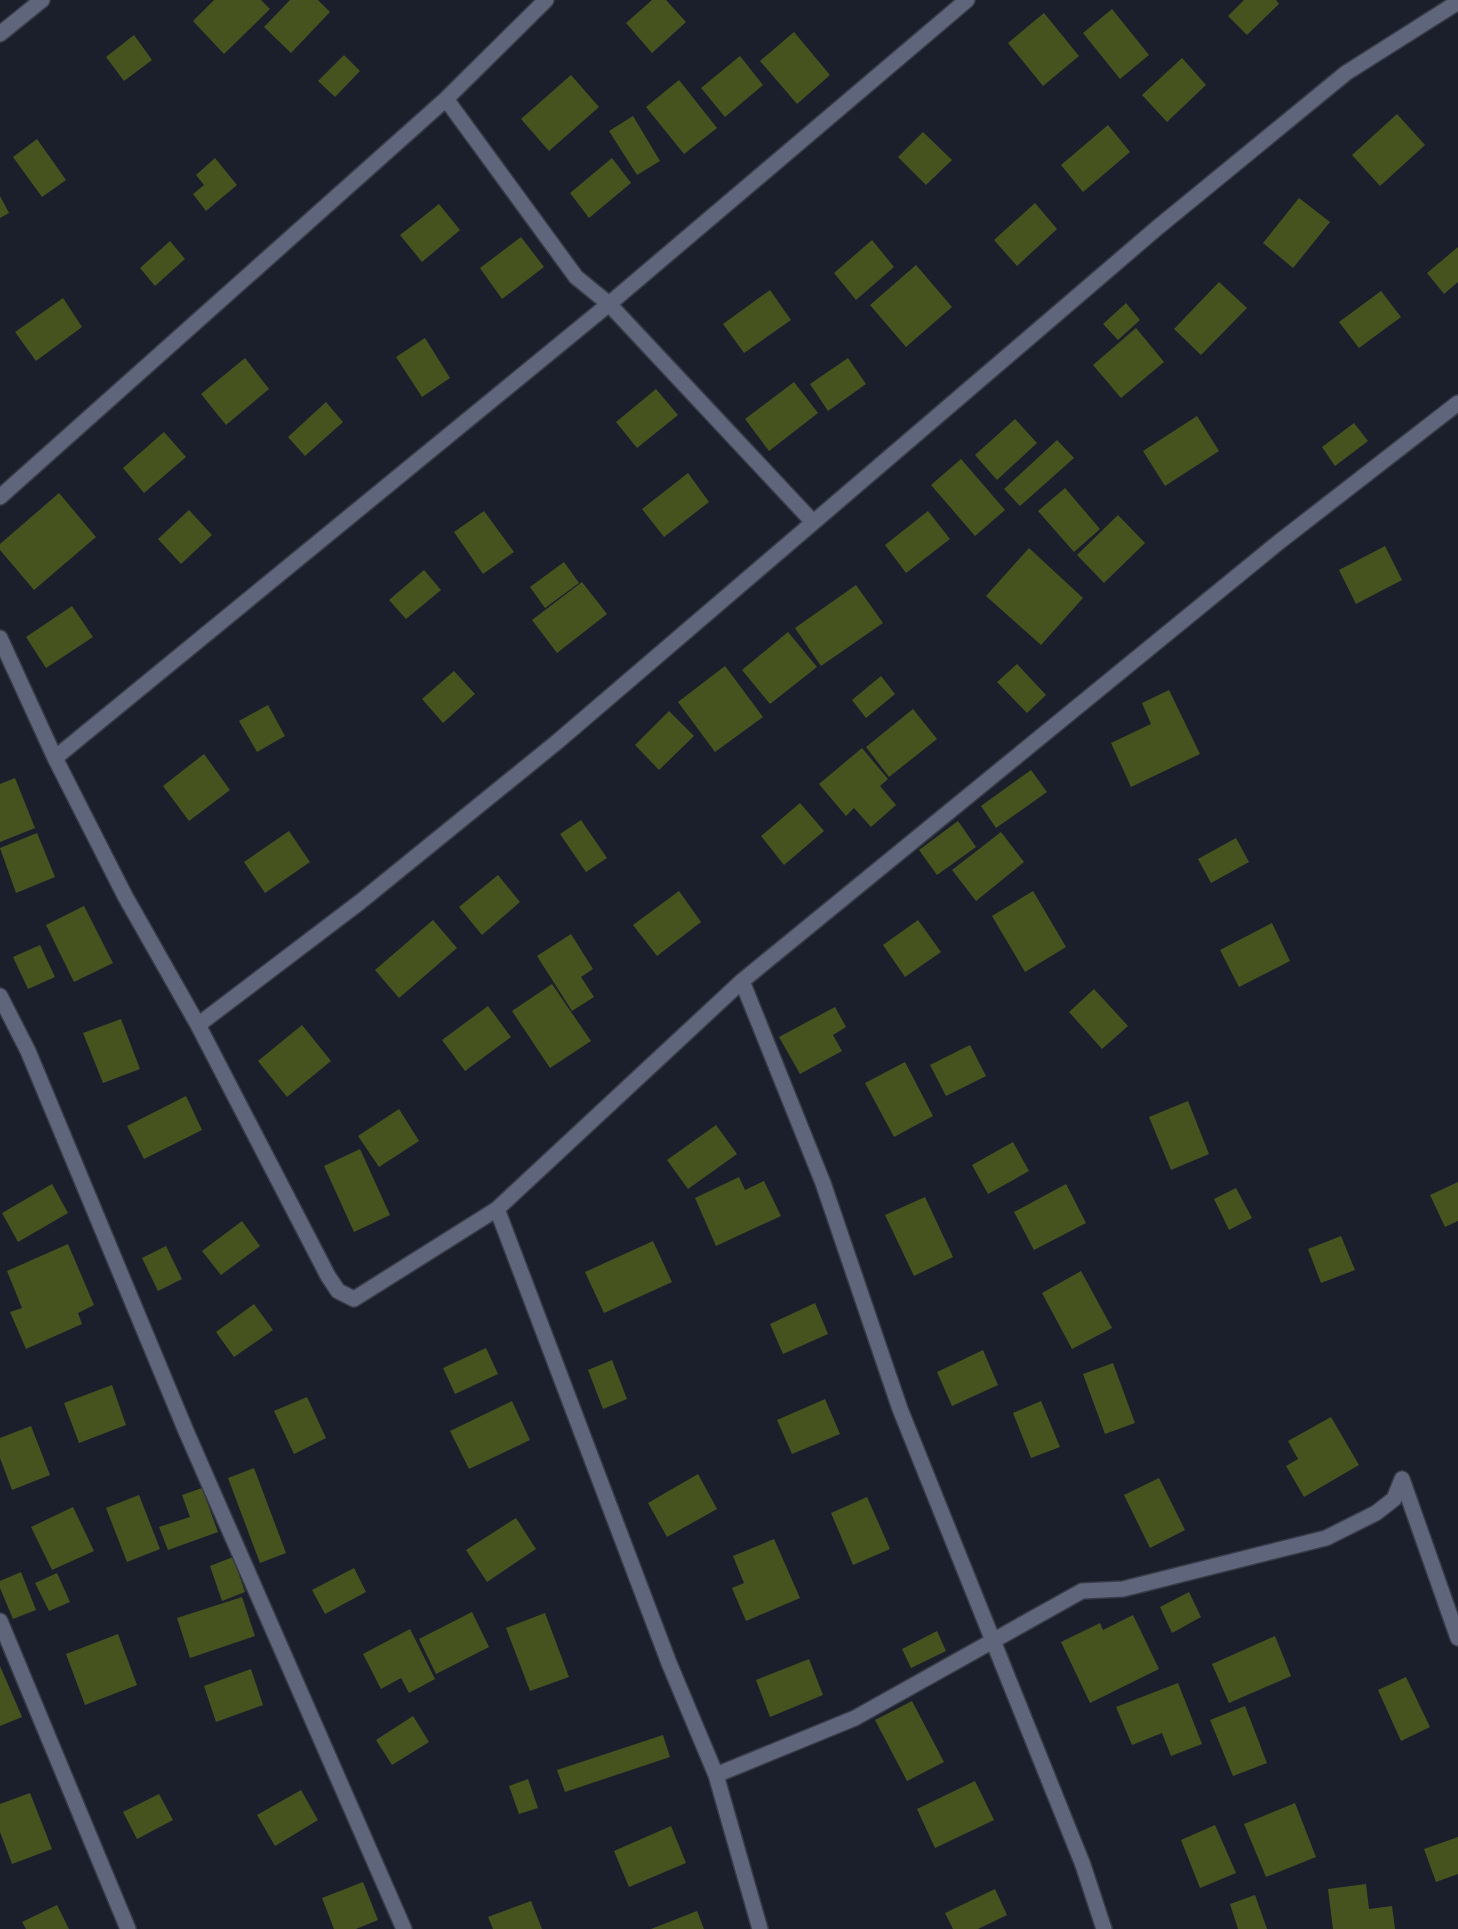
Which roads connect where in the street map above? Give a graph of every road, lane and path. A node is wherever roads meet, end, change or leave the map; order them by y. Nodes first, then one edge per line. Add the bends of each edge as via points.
1 (42, 0) edge
2 (546, 0) edge
3 (967, 0) edge
4 (1458, 2) edge
5 (0, 34) edge
6 (446, 99) junction
7 (609, 303) junction
8 (1458, 403) edge
9 (0, 497) edge
10 (812, 521) junction
11 (0, 638) edge
12 (55, 758) junction
13 (742, 981) junction
14 (0, 996) edge
15 (198, 1025) junction
16 (497, 1209) junction
17 (0, 1621) edge
18 (1458, 1638) edge
19 (993, 1642) junction
20 (716, 1775) junction
21 (128, 1929) edge
22 (404, 1929) edge
23 (760, 1929) edge
24 (1104, 1929) edge

1 - 5 street
2 - 6 street
3 - 7 street
4 - 10 street via 1346,73 1148,235
6 - 7 street via 576,277
6 - 9 street
7 - 10 street
7 - 12 street
8 - 13 street via 1279,542
10 - 15 street via 557,742 360,902
11 - 12 street
12 - 15 street via 124,896
13 - 16 street
13 - 19 street via 823,1183 900,1409
14 - 22 street via 28,1051 181,1420
15 - 16 street via 338,1290 354,1299
16 - 20 street via 669,1663
17 - 21 street
18 - 19 street via 1402,1479 1394,1499 1376,1513 1326,1538 1123,1588 1082,1591
19 - 20 street via 855,1718
19 - 24 street via 1083,1866
20 - 23 street

